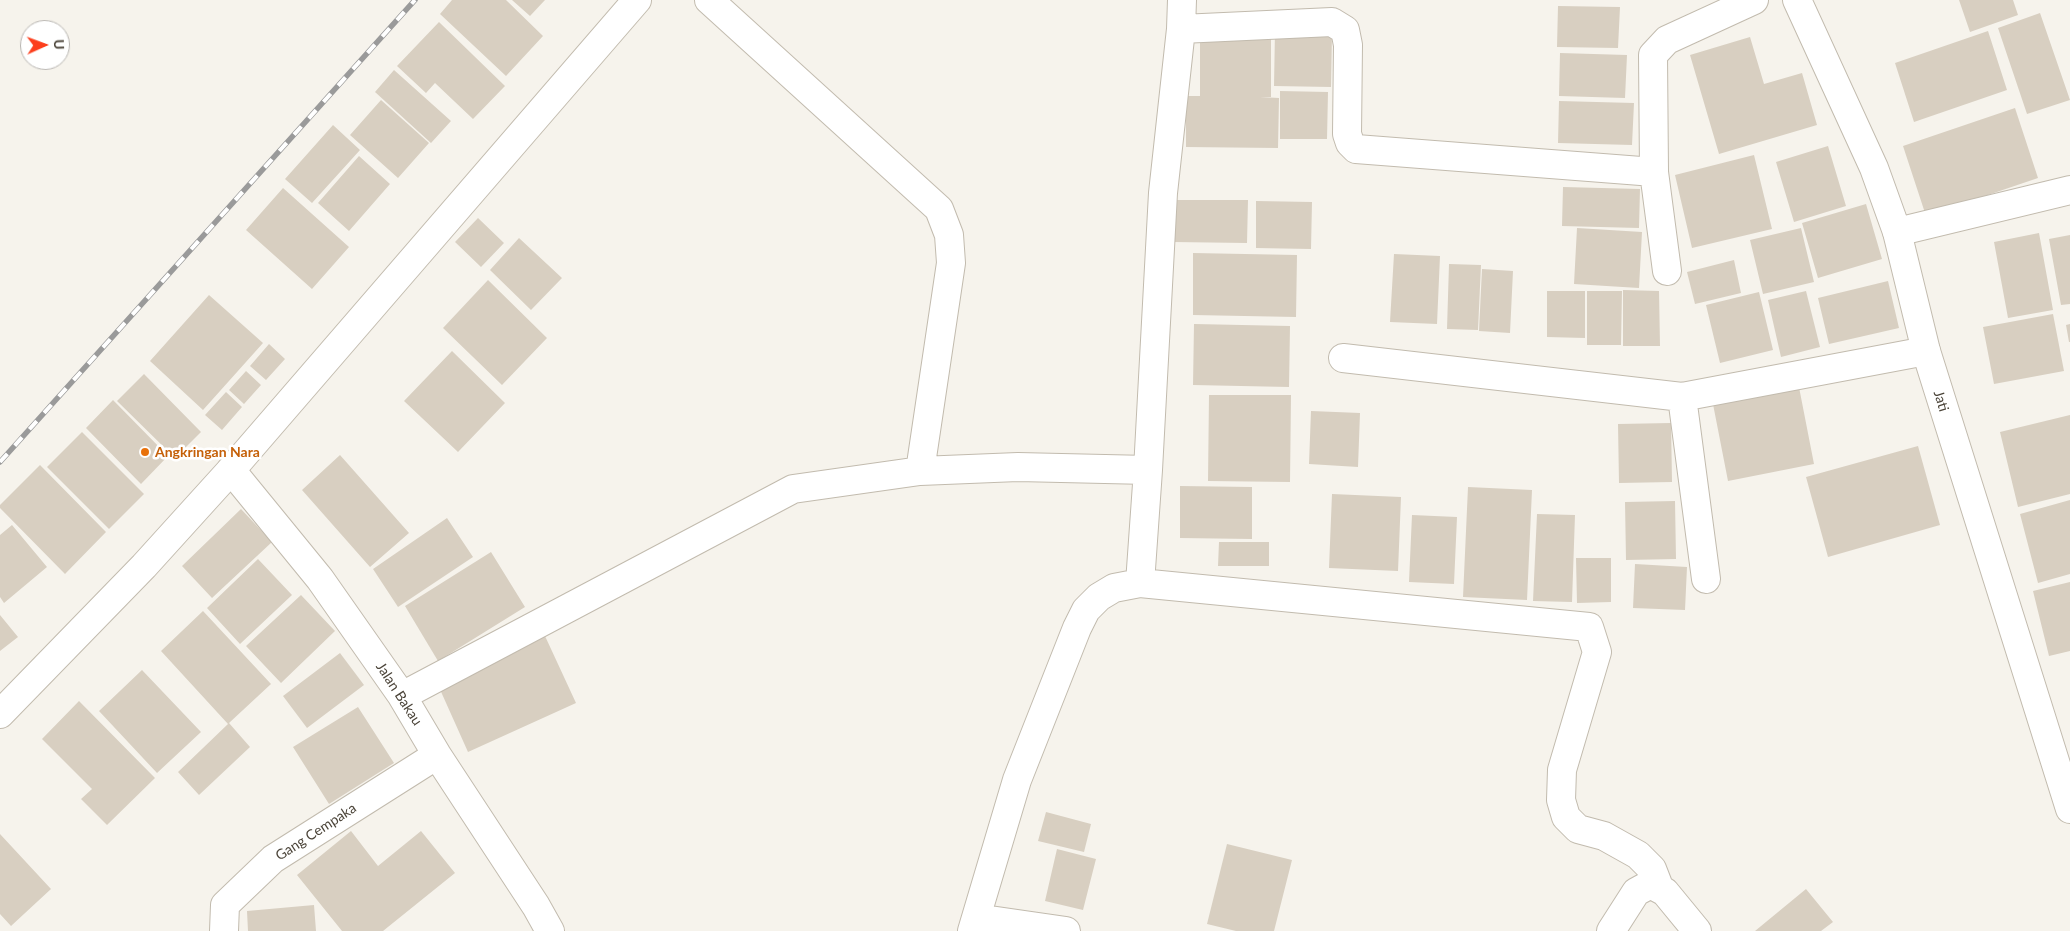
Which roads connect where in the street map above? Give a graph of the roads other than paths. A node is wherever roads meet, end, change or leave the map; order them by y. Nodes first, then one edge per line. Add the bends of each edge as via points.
1 (637, 0) edge
2 (708, 0) edge
3 (1182, 0) edge
4 (1754, 0) edge
5 (1796, 0) edge
6 (1181, 29) junction
7 (1654, 172) junction
8 (2070, 190) edge
9 (1897, 232) junction
10 (1667, 271) dead end
11 (1926, 351) junction
12 (1343, 358) dead end
13 (1682, 397) junction
14 (231, 470) junction
15 (1148, 470) junction
16 (920, 471) junction
17 (1706, 579) dead end
18 (1140, 583) junction
19 (402, 696) junction
20 (0, 714) edge
21 (437, 755) junction
22 (2070, 809) edge
23 (1659, 887) junction
24 (974, 925) edge
25 (224, 931) edge
26 (550, 931) edge
27 (1066, 931) edge
28 (1610, 931) edge
29 (1697, 931) edge

1 - 14 street
2 - 16 street via 939,209 949,235 950,263
3 - 6 street
4 - 7 street via 1667,40 1654,55
5 - 9 street, Jati via 1874,168
6 - 7 street via 1332,22 1345,30 1348,45 1347,134 1356,149
6 - 15 street via 1163,194
7 - 10 street
8 - 9 street
9 - 11 street, Jati
11 - 13 street
11 - 22 street, Jati
12 - 13 street
13 - 17 street
14 - 19 street, Jalan Bakau via 320,579
14 - 20 street via 144,566
15 - 16 street via 1018,467
15 - 18 street
16 - 19 street via 793,489
18 - 23 street via 1590,627 1597,652 1562,770 1560,800 1566,817 1578,829 1604,836 1638,855 1652,869
18 - 24 street via 1114,588 1099,597 1086,610 1077,628 1017,780
19 - 21 street, Jalan Bakau
21 - 25 street, Gang Cempaka via 273,859 225,905
21 - 26 street, Jalan Bakau
23 - 28 street via 1647,886 1636,892
23 - 29 street
24 - 27 street

